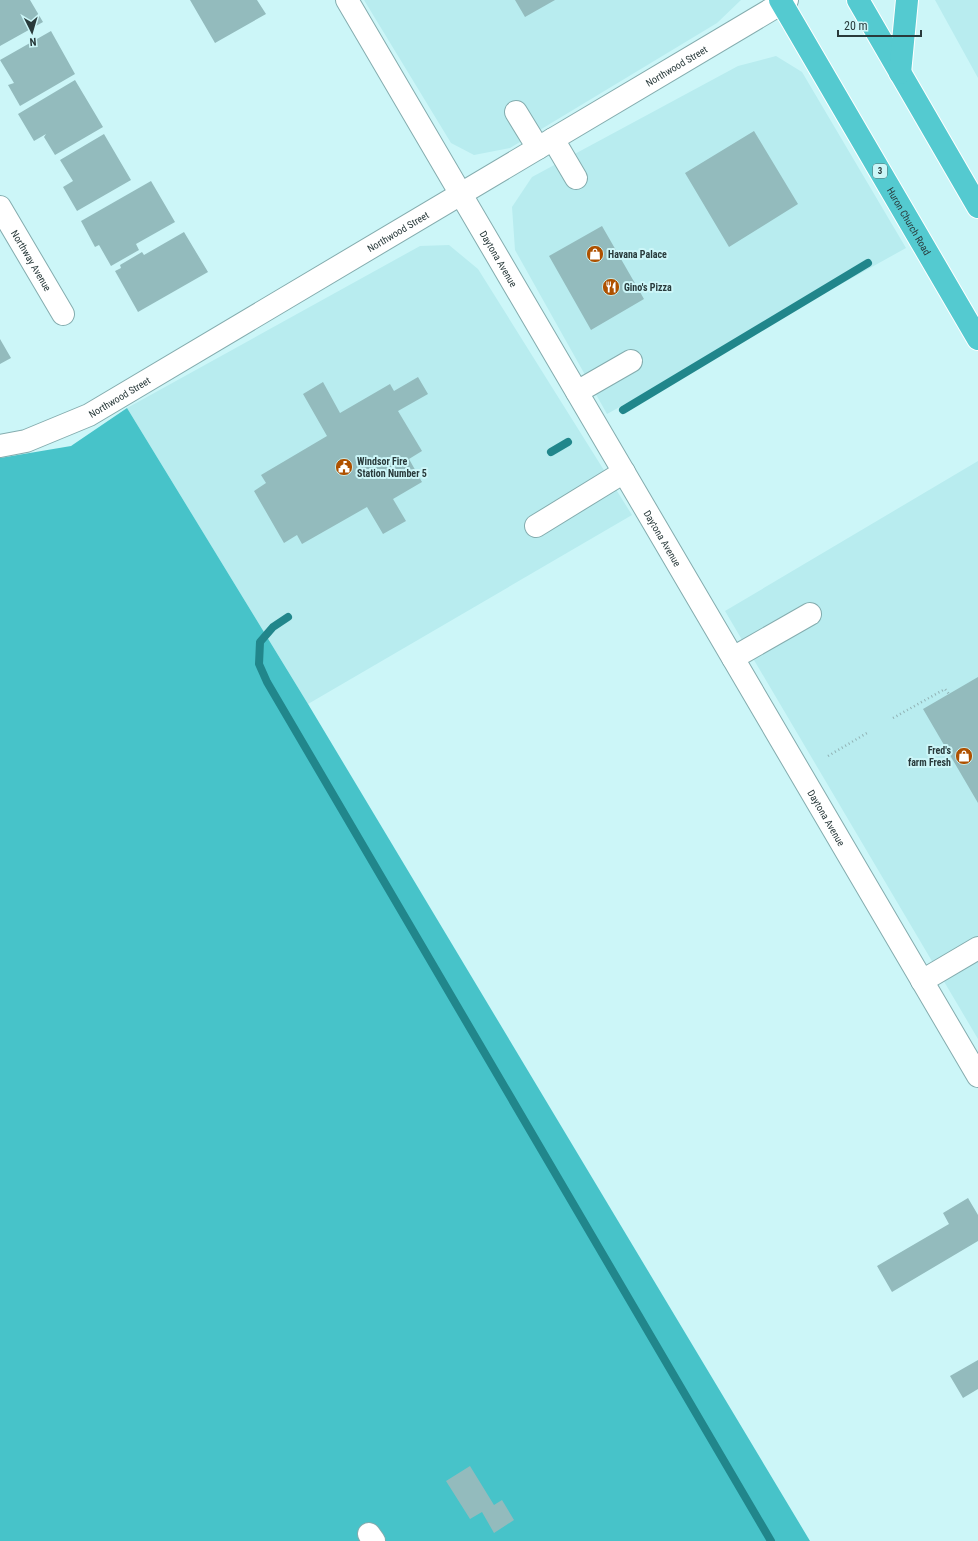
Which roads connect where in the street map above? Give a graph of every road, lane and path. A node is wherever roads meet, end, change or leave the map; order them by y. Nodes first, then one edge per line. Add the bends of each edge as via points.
1 (347, 0) edge
2 (858, 0) edge
3 (907, 0) edge
4 (783, 1) edge
5 (900, 73) junction
6 (516, 112) dead end
7 (546, 144) junction
8 (576, 178) dead end
9 (461, 194) junction
10 (0, 207) edge
11 (978, 207) edge
12 (63, 314) dead end
13 (978, 339) edge
14 (631, 362) dead end
15 (577, 392) junction
16 (0, 446) edge
17 (624, 472) junction
18 (536, 526) dead end
19 (810, 614) dead end
20 (733, 658) junction
21 (949, 694) dead end
22 (893, 718) dead end
23 (867, 733) dead end
24 (828, 756) dead end
25 (978, 948) edge
26 (922, 981) junction
27 (978, 1076) edge

1 - 9 street, Daytona Avenue
2 - 5 highway
3 - 5 highway
4 - 7 street, Northwood Street
4 - 13 highway, Huron Church Road / 3
5 - 11 highway
6 - 7 street
7 - 8 street
7 - 9 street, Northwood Street
9 - 15 street, Daytona Avenue
9 - 16 street, Northwood Street via 89,415 26,441
10 - 12 street, Northway Avenue
14 - 15 street
15 - 17 street, Daytona Avenue
17 - 18 street
17 - 20 street, Daytona Avenue
19 - 20 street
20 - 26 street, Daytona Avenue
21 - 22 path via 945,689
23 - 24 path
25 - 26 street
26 - 27 street, Daytona Avenue

